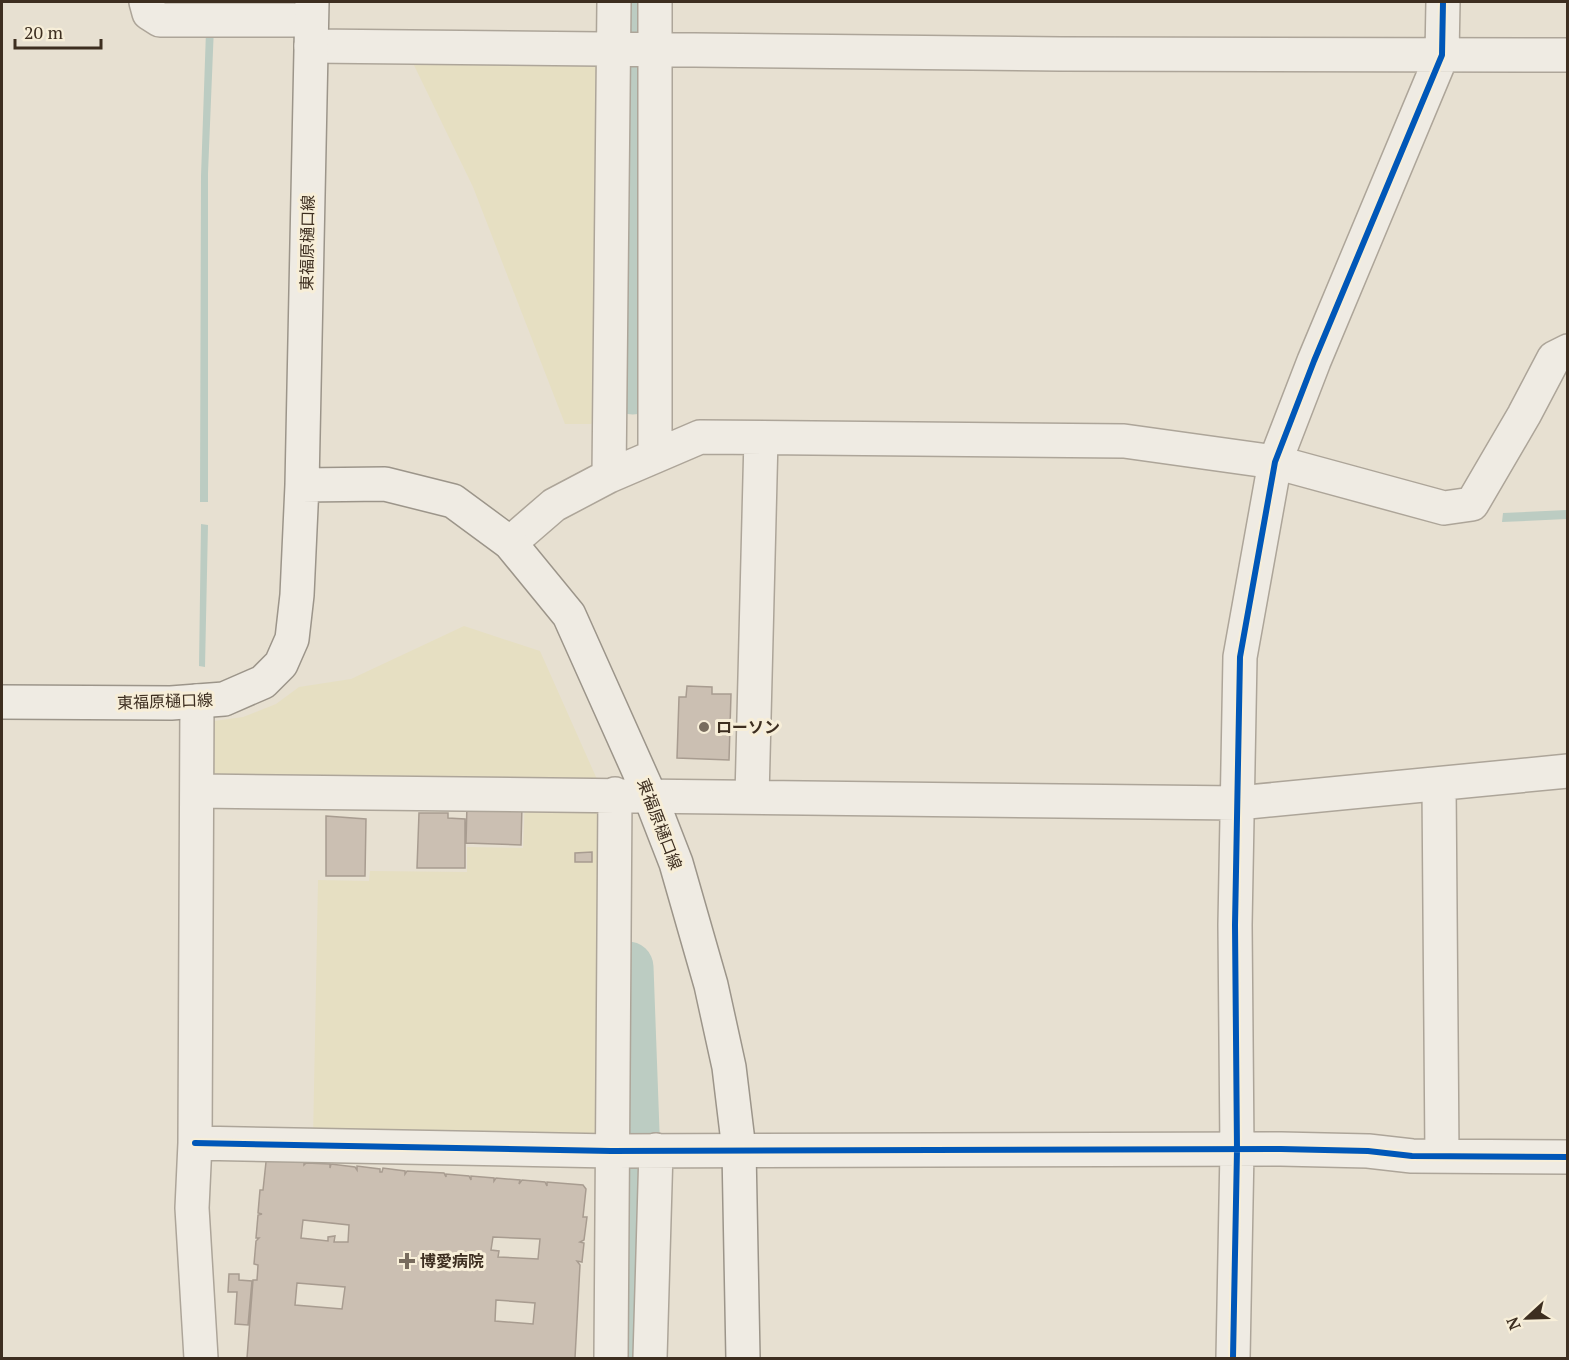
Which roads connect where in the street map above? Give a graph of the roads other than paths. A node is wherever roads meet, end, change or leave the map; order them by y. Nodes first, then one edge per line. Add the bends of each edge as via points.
1 (146, 2) edge
2 (614, 2) edge
3 (655, 2) edge
4 (1443, 2) edge
5 (311, 23) edge
6 (613, 50) junction
7 (655, 51) junction
8 (1442, 55) junction
9 (1568, 55) edge
10 (1568, 351) edge
11 (761, 438) junction
12 (655, 455) junction
13 (1275, 462) junction
14 (609, 476) junction
15 (302, 485) junction
16 (510, 543) junction
17 (197, 701) junction
18 (2, 702) edge
19 (1568, 771) edge
20 (1438, 785) junction
21 (198, 791) junction
22 (615, 794) junction
23 (650, 796) junction
24 (752, 797) junction
25 (1238, 803) junction
26 (195, 1143) junction
27 (653, 1150) junction
28 (739, 1150) junction
29 (1237, 1150) junction
30 (614, 1151) junction
31 (1442, 1156) junction
32 (1568, 1157) edge
33 (201, 1359) edge
34 (611, 1359) edge
35 (650, 1359) edge
36 (743, 1359) edge
37 (1233, 1359) edge

1 - 5 street via 149,13 160,20
2 - 6 street
3 - 7 street
4 - 8 street
5 - 6 street
5 - 15 street, 東福原樋口線
6 - 7 street
6 - 14 street
7 - 8 street
7 - 12 street
8 - 9 street
8 - 13 street
10 - 13 street via 1554,358 1472,504 1444,508
11 - 12 street via 700,437
11 - 13 street via 1124,441
11 - 24 street
12 - 14 street
13 - 25 street via 1240,657
14 - 16 street via 554,505
15 - 16 street, 東福原樋口線 via 385,484 453,501
15 - 17 street, 東福原樋口線 via 297,595 291,639 281,664 263,682 224,699
16 - 23 street, 東福原樋口線 via 569,615
17 - 18 street, 東福原樋口線
17 - 21 street
19 - 20 street
20 - 25 street
20 - 31 street
21 - 22 street
21 - 26 street
22 - 23 street
22 - 30 street
23 - 24 street
23 - 28 street, 東福原樋口線 via 676,863 711,985 729,1067
24 - 25 street
25 - 29 street
26 - 30 street
26 - 33 street via 192,1208
27 - 28 street
27 - 30 street
27 - 35 street
28 - 29 street
28 - 36 street, 東福原樋口線
29 - 31 street
29 - 37 street
30 - 34 street
31 - 32 street

